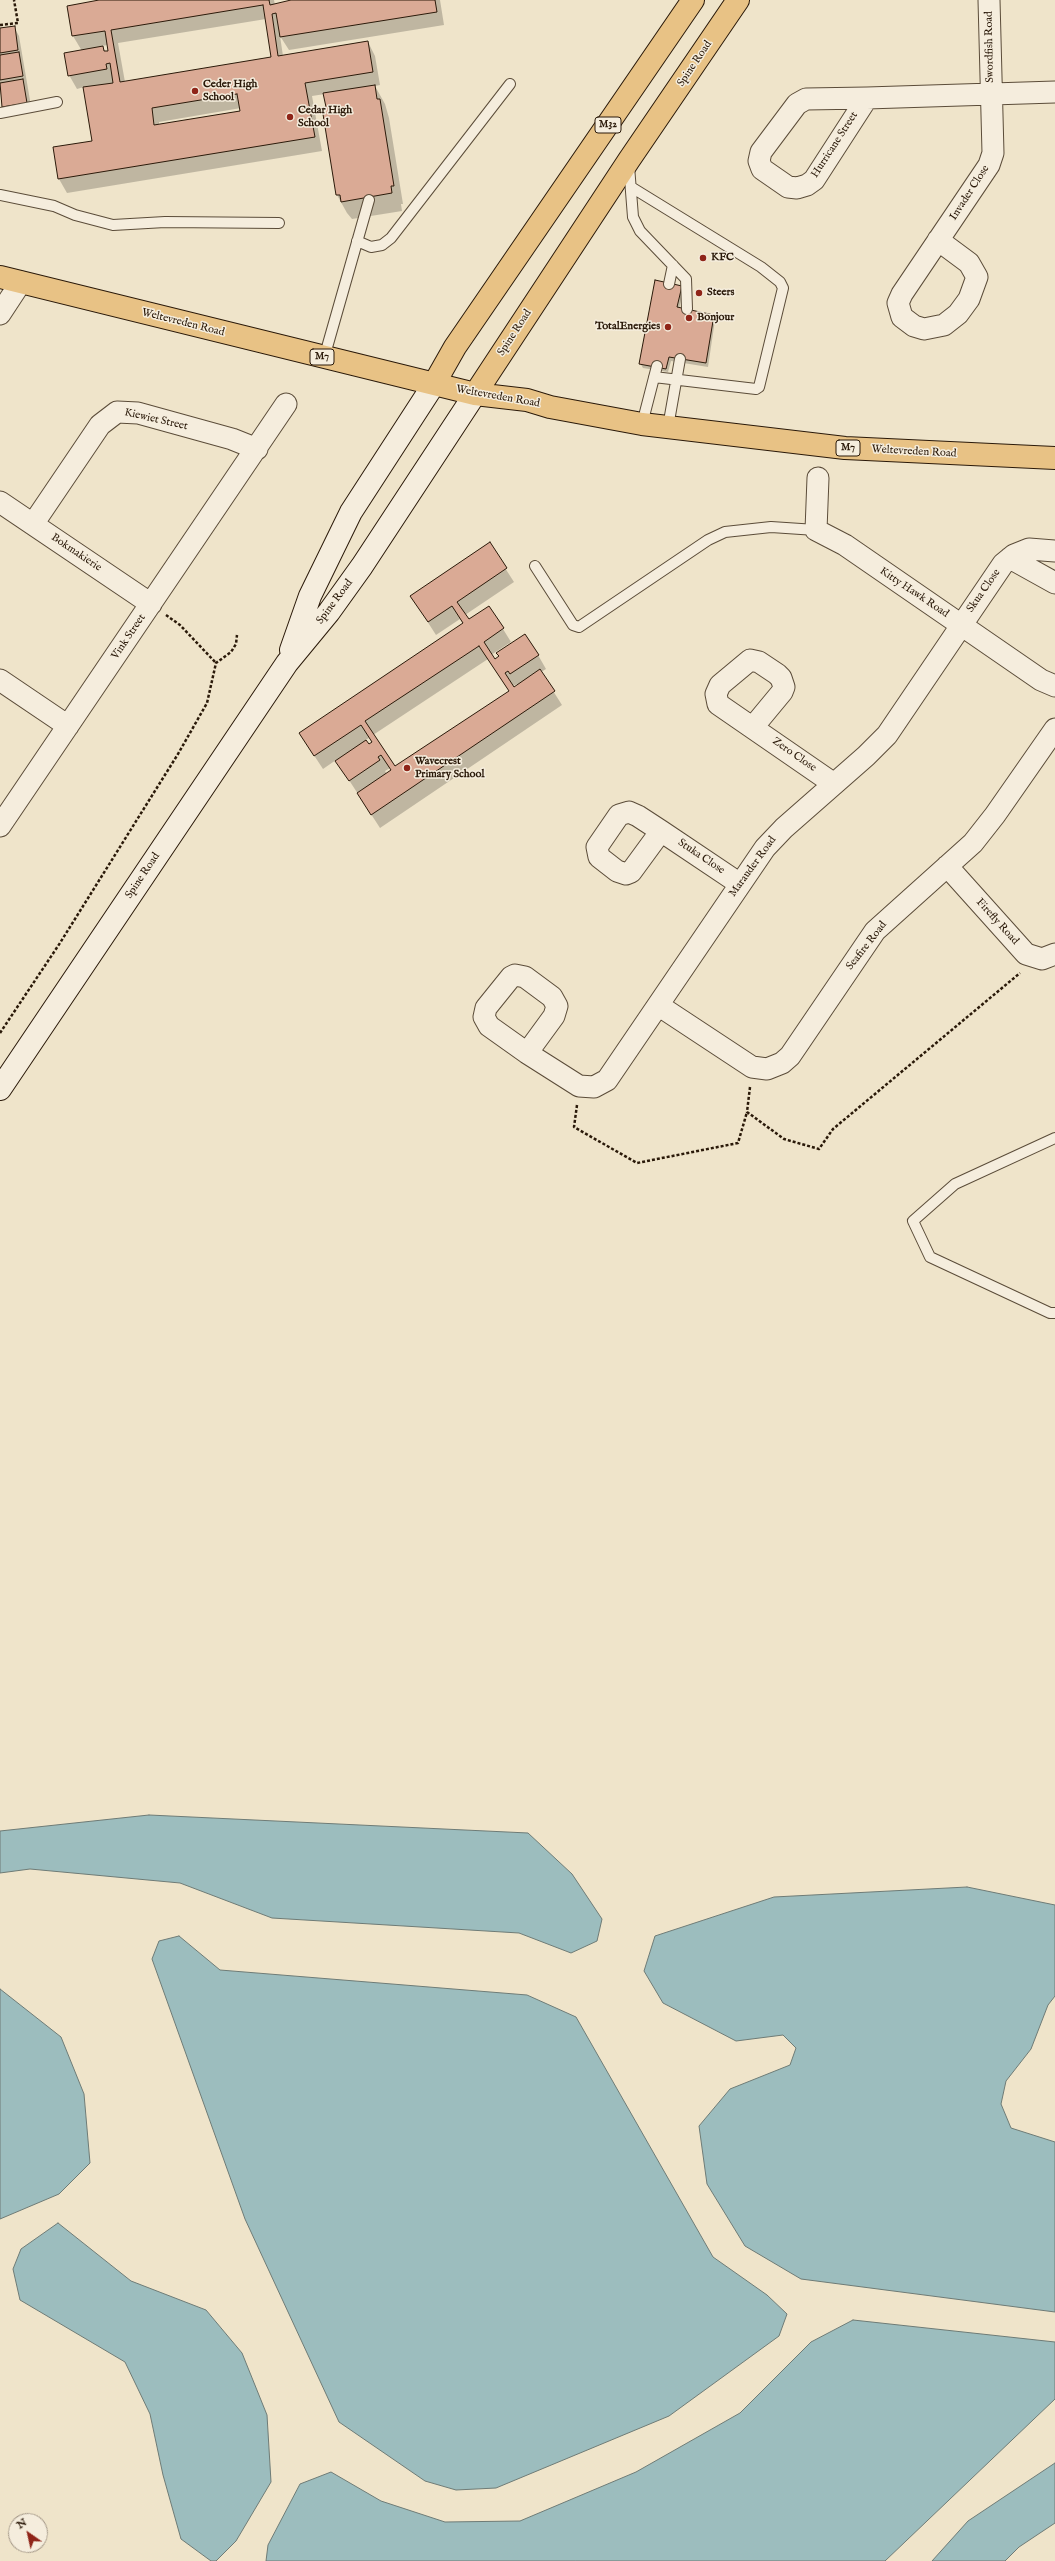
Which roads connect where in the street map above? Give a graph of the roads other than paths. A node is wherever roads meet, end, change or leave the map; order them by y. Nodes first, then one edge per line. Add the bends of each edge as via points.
1 (693, 0) edge
2 (738, 0) edge
3 (989, 0) edge
4 (510, 84) dead end
5 (1055, 92) edge
6 (992, 94) junction
7 (867, 98) junction
8 (57, 102) dead end
9 (0, 112) edge
10 (629, 160) junction
11 (632, 187) junction
12 (0, 195) edge
13 (369, 200) dead end
14 (279, 223) dead end
15 (938, 240) dead end
16 (357, 241) junction
17 (673, 265) junction
18 (0, 276) edge
19 (21, 282) junction
20 (669, 284) dead end
21 (687, 309) dead end
22 (0, 314) edge
23 (324, 358) junction
24 (680, 359) dead end
25 (657, 366) dead end
26 (654, 377) junction
27 (676, 380) junction
28 (434, 384) junction
29 (475, 394) junction
30 (286, 404) dead end
31 (642, 424) junction
32 (668, 427) junction
33 (257, 449) junction
34 (1055, 458) edge
35 (818, 478) dead end
36 (0, 502) edge
37 (33, 524) junction
38 (816, 530) junction
39 (1055, 550) edge
40 (1010, 558) junction
41 (535, 566) dead end
42 (1055, 583) edge
43 (151, 604) junction
44 (961, 625) junction
45 (287, 663) junction
46 (0, 680) edge
47 (1055, 686) edge
48 (68, 726) junction
49 (753, 727) dead end
50 (1055, 729) edge
51 (834, 784) junction
52 (0, 826) edge
53 (661, 831) dead end
54 (947, 866) junction
55 (740, 884) junction
56 (1046, 956) edge
57 (658, 1005) junction
58 (527, 1053) dead end
59 (0, 1089) edge
60 (1055, 1138) edge
61 (1055, 1313) edge

1 - 28 main road, Spine Road / M32 via 455,347
2 - 10 main road, Spine Road / M32
3 - 6 street, Swordfish Road
4 - 16 lane via 391,238 382,245 371,247
5 - 6 street, Hurricane Street
6 - 7 street, Hurricane Street
6 - 15 street, Invader Close via 991,159
7 - 7 street, Hurricane Street via 806,99 797,104 761,152 762,169 788,187 807,185 814,180
8 - 9 lane
10 - 11 lane
10 - 29 main road, Spine Road / M32
11 - 17 lane via 633,217 637,226
11 - 27 lane via 761,267 784,288 759,388
12 - 14 lane via 54,206 114,225 165,222
13 - 16 lane
16 - 23 lane
17 - 20 lane
17 - 21 lane via 688,282
18 - 19 main road, Weltevreden Road / M7
19 - 22 street
19 - 23 main road, Weltevreden Road / M7
23 - 28 main road, Weltevreden Road / M7
24 - 27 lane
25 - 26 lane
26 - 27 lane
26 - 31 lane
27 - 32 lane
28 - 29 main road, Weltevreden Road / M7
28 - 45 main road, Spine Road / M32 via 351,512 310,596
29 - 31 main road, Weltevreden Road / M7 via 527,400
29 - 45 main road, Spine Road / M32 via 362,566 329,612
30 - 33 street
31 - 32 main road, Weltevreden Road / M7
32 - 34 main road, Weltevreden Road / M7 via 845,448
33 - 37 street, Kiewiet Street via 232,439 138,413 116,412 100,425
33 - 43 street, Vink Street
35 - 38 street
36 - 37 street, Bokmakierie
37 - 43 street, Bokmakierie
38 - 41 lane via 770,527 725,532 708,540 579,627 573,625
38 - 44 street, Kitty Hawk Road via 845,545
39 - 40 street, Skua Close via 1029,550
40 - 42 street
40 - 44 street, Skua Close via 1003,564
43 - 48 street, Vink Street
44 - 47 street, Kitty Hawk Road via 1042,680
44 - 51 street, Marauder Road via 887,734
45 - 59 main road, Spine Road / M32
46 - 48 street
48 - 52 street, Vink Street
49 - 51 street, Zero Close
50 - 54 street, Seafire Road via 986,829
51 - 55 street, Marauder Road via 773,838
53 - 55 street, Stuka Close
54 - 56 street, Firefly Road via 1022,950
54 - 57 street, Seafire Road via 875,932 790,1056 772,1068 752,1068
55 - 57 street, Marauder Road
57 - 58 street, Marauder Road via 611,1076 603,1083 586,1086
60 - 61 lane via 955,1184 913,1221 930,1257 1050,1313

